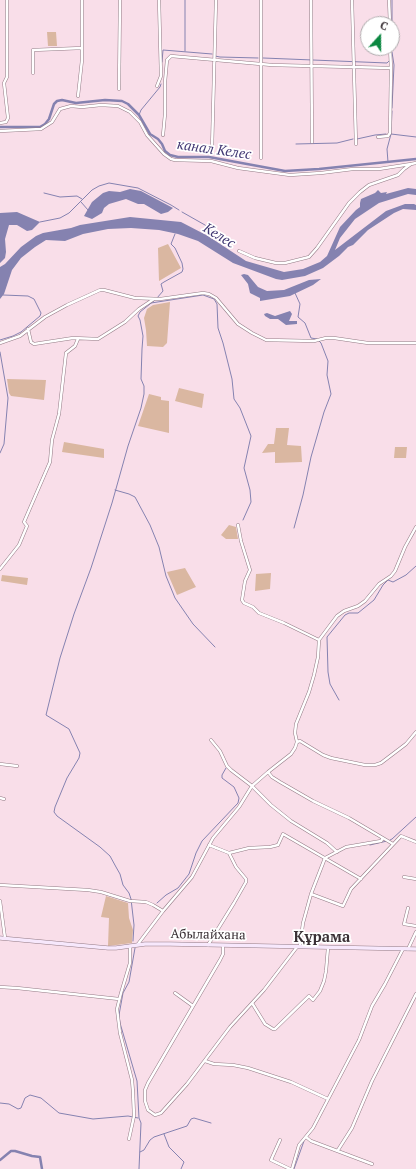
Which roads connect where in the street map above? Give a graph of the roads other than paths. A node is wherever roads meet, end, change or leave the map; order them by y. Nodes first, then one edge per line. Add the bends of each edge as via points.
1 (7, 0) edge
2 (82, 0) edge
3 (120, 0) edge
4 (159, 0) edge
5 (216, 0) edge
6 (261, 0) edge
7 (311, 0) edge
8 (352, 0) edge
9 (390, 0) edge
10 (390, 16) edge
11 (82, 48) junction
12 (391, 56) edge
13 (214, 60) junction
14 (260, 64) junction
15 (312, 65) junction
16 (353, 67) junction
17 (392, 68) junction
18 (32, 73) dead end
19 (160, 81) junction
20 (165, 82) junction
21 (157, 86) dead end
22 (119, 89) dead end
23 (78, 96) dead end
24 (0, 123) edge
25 (0, 131) edge
26 (163, 135) dead end
27 (378, 137) dead end
28 (312, 142) dead end
29 (356, 144) dead end
30 (212, 149) dead end
31 (261, 158) dead end
32 (416, 163) edge
33 (411, 164) junction
34 (239, 251) dead end
35 (154, 299) junction
36 (28, 329) junction
37 (78, 339) junction
38 (0, 342) edge
39 (416, 343) edge
40 (238, 525) dead end
41 (416, 527) edge
42 (0, 570) edge
43 (319, 640) junction
44 (416, 732) edge
45 (211, 740) dead end
46 (297, 742) junction
47 (0, 764) edge
48 (17, 766) dead end
49 (268, 772) junction
50 (252, 786) junction
51 (0, 798) edge
52 (4, 799) dead end
53 (383, 838) junction
54 (416, 842) edge
55 (393, 844) junction
56 (209, 845) junction
57 (337, 852) junction
58 (229, 853) junction
59 (325, 858) junction
60 (404, 877) dead end
61 (362, 879) junction
62 (416, 879) edge
63 (0, 885) edge
64 (311, 894) junction
65 (0, 901) edge
66 (408, 908) dead end
67 (162, 911) junction
68 (416, 926) edge
69 (416, 932) edge
70 (2, 938) edge
71 (138, 945) junction
72 (207, 945) junction
73 (130, 946) junction
74 (223, 946) junction
75 (299, 946) junction
76 (328, 948) junction
77 (403, 949) junction
78 (407, 949) junction
79 (416, 949) edge
80 (0, 988) edge
81 (174, 993) dead end
82 (416, 994) edge
83 (119, 999) junction
84 (252, 1002) junction
85 (193, 1006) junction
86 (205, 1061) junction
87 (328, 1099) junction
88 (306, 1136) junction
89 (129, 1139) dead end
90 (280, 1140) dead end
91 (338, 1150) junction
92 (372, 1164) dead end
93 (291, 1169) edge

1 - 24 street via 7,72 4,83 8,120
2 - 11 street
3 - 22 street
4 - 19 street
5 - 13 street
6 - 14 street
7 - 15 street
8 - 16 street
9 - 10 street
11 - 18 street via 33,50
11 - 23 street
12 - 17 street
13 - 14 street
13 - 20 street via 169,56
13 - 30 street
14 - 15 street
14 - 31 street
15 - 16 street
15 - 28 street
16 - 17 street
16 - 29 street
17 - 27 street via 390,133 388,136
19 - 20 street
19 - 21 street
20 - 26 street
25 - 33 street via 41,129 49,124 60,109 95,104 118,106 130,112 164,154 175,160 211,161 238,168 290,175 379,169
32 - 33 street
33 - 34 street via 398,175 369,185 360,192 309,257 276,263 254,258
35 - 36 street via 131,298 110,290 100,290 45,317
35 - 37 street via 98,339
35 - 39 street via 209,294 216,298 238,324 266,340 314,341 334,338 368,343
36 - 37 street via 31,342 34,344
36 - 38 street via 14,339
37 - 42 street via 75,346 66,353 60,414 52,440 50,462 24,522 27,526 16,551
40 - 43 street via 250,570 245,581 242,600 244,604
41 - 43 street via 396,571 379,584 365,601 337,616
43 - 46 street via 314,675 296,724
44 - 46 street via 406,744 375,765 331,758 300,741
45 - 50 street via 227,766
46 - 49 street via 291,754
47 - 48 street
49 - 50 street
49 - 53 street via 280,782
50 - 56 street
50 - 57 street via 291,821
51 - 52 street
53 - 55 street
53 - 57 street via 346,847
54 - 55 street via 401,836
55 - 61 street
56 - 58 street
56 - 67 street via 192,877
57 - 59 street
58 - 59 street via 278,845 283,834
58 - 72 street via 246,882
59 - 61 street
59 - 64 street
60 - 62 street
61 - 64 street via 351,889 343,906
63 - 67 street via 101,892 130,901 146,902
64 - 75 street
65 - 70 street
66 - 68 street via 404,924
67 - 71 street
69 - 78 street
70 - 73 main road, Абылайхана via 108,948
71 - 72 main road, Абылайхана
71 - 73 main road, Абылайхана
72 - 74 main road, Абылайхана
73 - 83 street via 130,963
74 - 75 main road, Абылайхана
74 - 85 street via 224,954
75 - 76 main road, Абылайхана
75 - 84 street
76 - 77 main road, Абылайхана
76 - 84 street via 326,971 320,991 313,1000 309,996 275,1029 265,1024
77 - 78 main road, Абылайхана
77 - 87 street via 372,1006 359,1040
78 - 79 main road, Абылайхана
80 - 83 street
81 - 85 street
82 - 91 street via 380,1064 352,1128
83 - 89 street via 118,1019 132,1080 135,1106
84 - 86 street
85 - 86 street via 148,1082 144,1095 148,1110 155,1115 161,1113
86 - 87 street via 248,1068 291,1082
87 - 88 street
88 - 91 street
88 - 93 street via 299,1145
90 - 93 street via 271,1160
91 - 92 street

